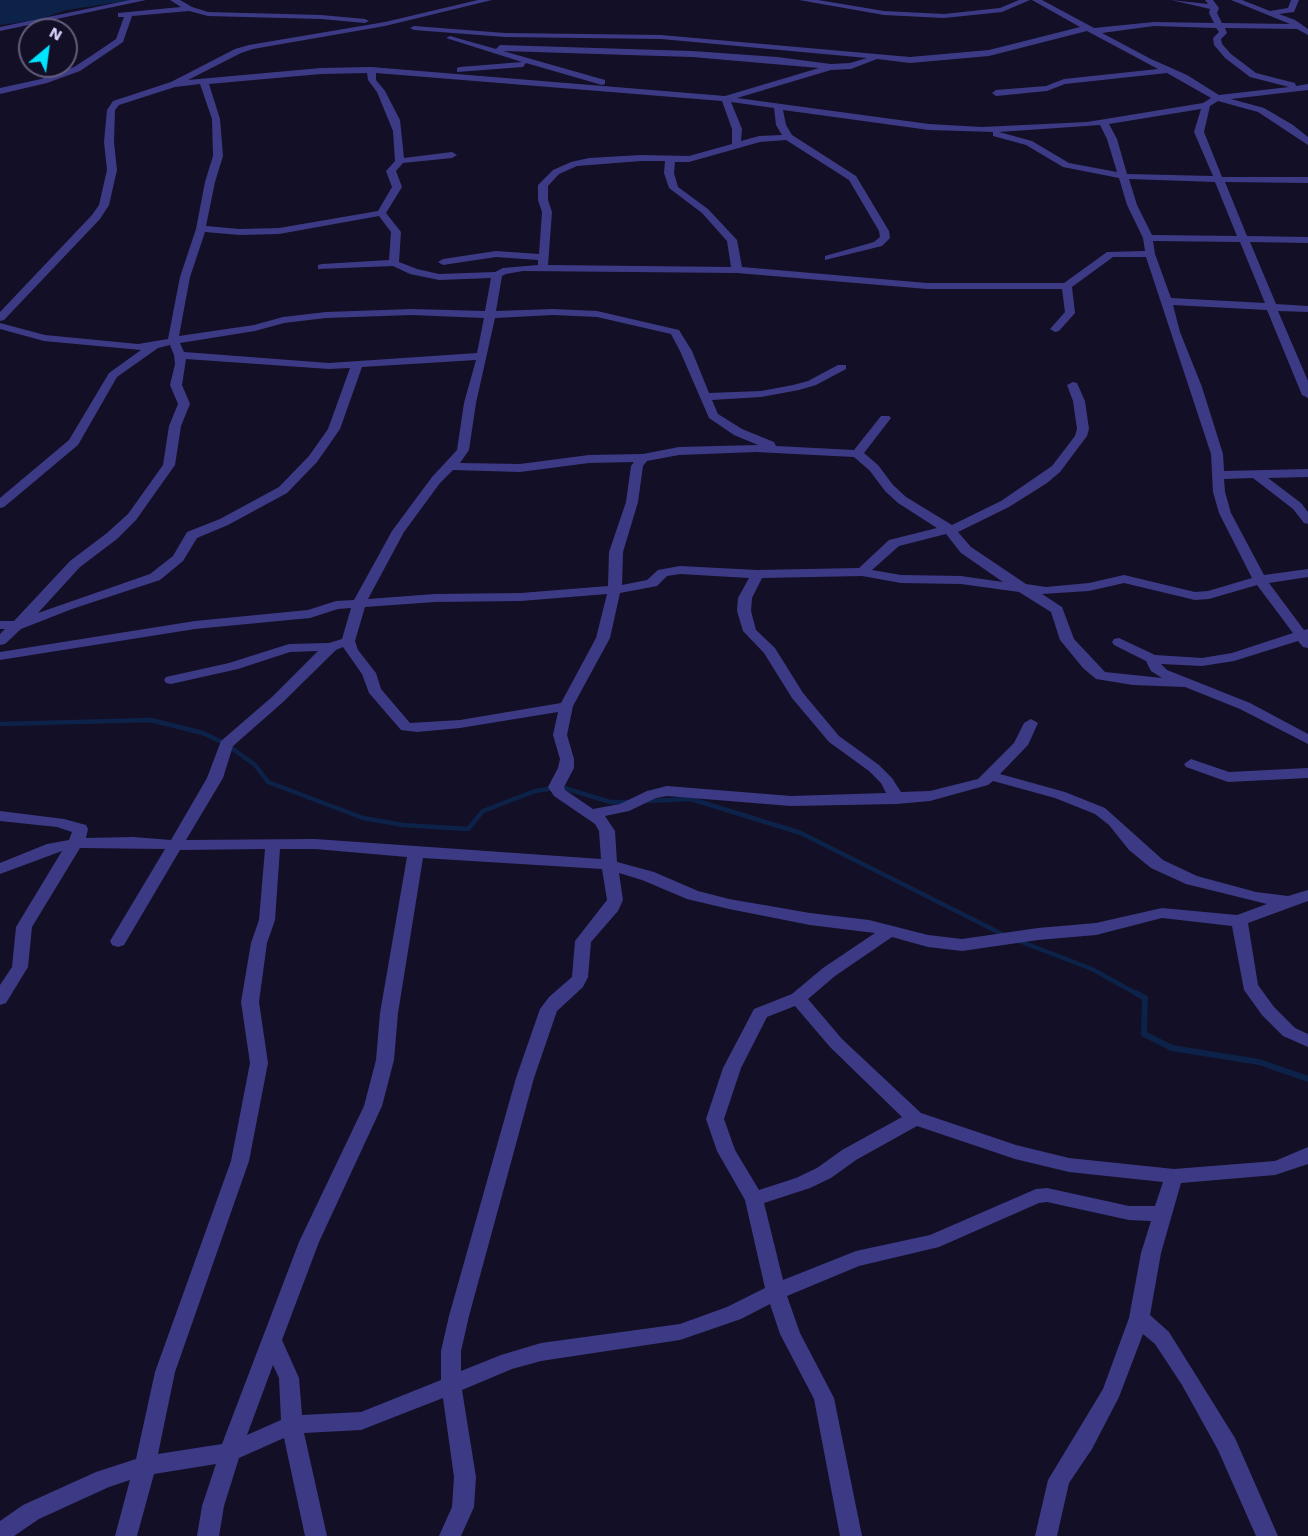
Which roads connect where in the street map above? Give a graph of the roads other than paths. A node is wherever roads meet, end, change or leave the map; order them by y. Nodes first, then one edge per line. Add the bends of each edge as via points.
1 (142, 0) edge
2 (174, 0) edge
3 (488, 0) edge
4 (803, 0) edge
5 (1026, 0) edge
6 (1036, 0) edge
7 (1175, 0) edge
8 (1209, 0) edge
9 (1235, 0) edge
10 (1295, 0) edge
11 (189, 9) junction
12 (1214, 11) junction
13 (1267, 14) junction
14 (129, 15) junction
15 (58, 18) edge
16 (78, 18) edge
17 (1308, 23) edge
18 (385, 24) junction
19 (1154, 24) junction
20 (1295, 24) junction
21 (18, 26) edge
22 (1219, 26) junction
23 (414, 28) junction
24 (0, 29) edge
25 (1091, 30) junction
26 (1308, 33) edge
27 (525, 36) junction
28 (491, 49) junction
29 (876, 57) junction
30 (532, 64) junction
31 (831, 67) junction
32 (371, 70) junction
33 (1169, 70) junction
34 (427, 73) junction
35 (204, 82) junction
36 (174, 84) junction
37 (1307, 88) edge
38 (0, 91) edge
39 (649, 93) junction
40 (996, 93) dead end
41 (1217, 98) junction
42 (725, 99) junction
43 (1206, 105) junction
44 (778, 107) junction
45 (1103, 122) junction
46 (982, 130) junction
47 (1306, 135) edge
48 (788, 136) junction
49 (736, 146) junction
50 (452, 155) dead end
51 (670, 159) junction
52 (400, 161) junction
53 (1122, 177) junction
54 (1220, 180) junction
55 (1308, 180) edge
56 (381, 213) junction
57 (201, 229) junction
58 (1148, 238) junction
59 (1242, 239) junction
60 (1308, 240) edge
61 (1150, 254) junction
62 (829, 258) dead end
63 (443, 262) dead end
64 (394, 263) junction
65 (543, 263) junction
66 (322, 267) dead end
67 (737, 270) junction
68 (497, 275) junction
69 (1067, 286) junction
70 (1167, 301) junction
71 (1269, 305) junction
72 (1308, 309) edge
73 (488, 315) junction
74 (0, 318) edge
75 (0, 326) edge
76 (1055, 329) dead end
77 (172, 340) junction
78 (156, 345) junction
79 (180, 355) junction
80 (481, 357) junction
81 (357, 364) junction
82 (842, 367) dead end
83 (1305, 384) edge
84 (1072, 385) dead end
85 (1308, 395) edge
86 (704, 397) junction
87 (885, 418) dead end
88 (779, 448) junction
89 (857, 454) junction
90 (643, 458) junction
91 (450, 466) junction
92 (1308, 473) edge
93 (1256, 474) junction
94 (1218, 475) junction
95 (0, 504) edge
96 (1308, 520) edge
97 (950, 530) junction
98 (862, 572) junction
99 (1308, 573) edge
100 (757, 574) junction
101 (1260, 580) junction
102 (1024, 587) junction
103 (615, 589) junction
104 (358, 603) junction
105 (0, 625) edge
106 (15, 626) junction
107 (1305, 638) edge
108 (0, 641) edge
109 (348, 641) junction
110 (1119, 642) dead end
111 (331, 647) junction
112 (0, 656) edge
113 (1152, 659) junction
114 (171, 680) dead end
115 (1184, 683) junction
116 (566, 706) junction
117 (1031, 723) dead end
118 (1308, 740) edge
119 (1191, 764) dead end
120 (1308, 773) edge
121 (991, 776) junction
122 (897, 799) junction
123 (591, 814) junction
124 (0, 816) edge
125 (77, 843) junction
126 (273, 844) junction
127 (175, 845) junction
128 (416, 852) junction
129 (609, 865) junction
130 (0, 869) edge
131 (1308, 895) edge
132 (1285, 901) junction
133 (1239, 920) junction
134 (890, 931) junction
135 (118, 941) dead end
136 (798, 998) junction
137 (0, 999) edge
138 (1308, 1041) edge
139 (915, 1118) junction
140 (1308, 1154) edge
141 (1174, 1176) junction
142 (754, 1198) junction
143 (1163, 1214) junction
144 (776, 1292) junction
145 (1139, 1318) junction
146 (273, 1342) junction
147 (450, 1383) junction
148 (292, 1425) junction
149 (230, 1452) junction
150 (145, 1466) junction
151 (0, 1533) edge
152 (126, 1536) edge
153 (208, 1536) edge
154 (316, 1536) edge
155 (450, 1536) edge
156 (851, 1536) edge
157 (1046, 1536) edge
158 (1268, 1536) edge

1 - 15 street
2 - 11 street
3 - 18 street
4 - 5 street via 884,13 944,16 1002,10
6 - 25 street
7 - 12 street
8 - 12 street
9 - 13 street
10 - 13 street via 1291,10
11 - 14 street
11 - 18 street via 219,15 321,16
12 - 19 street via 1198,19
12 - 22 street
13 - 20 street
14 - 16 street
14 - 38 street via 120,40 100,55 65,73
17 - 20 street
18 - 23 street
18 - 36 street via 238,51
19 - 22 street
19 - 25 street
20 - 22 street
20 - 26 street
21 - 24 street
22 - 37 street via 1223,33 1217,38 1218,45 1244,70 1261,78
23 - 27 street
23 - 28 street
25 - 29 street via 989,53 922,60
25 - 33 street
27 - 28 street
27 - 29 street via 661,37
28 - 30 street
28 - 31 street via 692,54
29 - 31 street via 851,66
30 - 34 street
30 - 39 street
31 - 42 street
32 - 34 street
32 - 35 street
32 - 52 street via 372,80 395,120
33 - 40 street
33 - 41 street
34 - 39 street
35 - 36 street
35 - 57 street via 214,112 218,149
36 - 74 street via 116,103 111,110 112,170 104,205
37 - 41 street
39 - 42 street
41 - 43 street
41 - 47 street via 1261,110
42 - 44 street
42 - 49 street via 737,129
43 - 45 street
43 - 54 street via 1199,132
44 - 46 street
44 - 48 street via 781,125
45 - 46 street via 1058,128
45 - 53 street
46 - 53 street via 1029,143 1066,165
48 - 49 street
48 - 62 street via 853,178 884,231 885,238 878,244
49 - 51 street via 700,157
50 - 52 street
51 - 65 street via 589,161 556,172 543,185 547,212
51 - 67 street via 674,188 705,211 732,240
52 - 56 street via 391,171 397,187
53 - 54 street
53 - 58 street
54 - 55 street
54 - 59 street
56 - 57 street via 279,231
56 - 64 street via 396,232
57 - 77 street via 185,277
58 - 59 street
58 - 61 street
59 - 60 street
59 - 71 street
61 - 69 street via 1107,255
61 - 70 street
63 - 65 street via 496,254
64 - 66 street
64 - 68 street via 439,277
65 - 67 street
65 - 68 street
67 - 69 street via 916,286
68 - 73 street
69 - 76 street via 1070,313
70 - 71 street
70 - 94 street via 1214,442
71 - 72 street
71 - 83 street
73 - 77 street via 326,315
73 - 80 street
73 - 86 street via 576,312 671,330 686,351
75 - 78 street via 44,338 120,347
77 - 78 street
77 - 79 street
78 - 95 street via 113,375 74,442
79 - 81 street via 329,366
79 - 106 street via 176,385 184,404 175,426 170,465 132,517 75,564
80 - 81 street
80 - 91 street via 463,450
81 - 106 street via 334,429 313,459 283,490 192,536 178,558 155,577
82 - 86 street via 795,388
83 - 85 street
84 - 97 street via 1083,429 1076,445 1056,469 1005,504
86 - 88 street via 718,421
87 - 89 street
88 - 89 street
88 - 90 street via 679,451
89 - 97 street via 902,500
90 - 91 street via 589,459 520,468
90 - 103 street via 637,466 632,502 616,552
91 - 104 street via 398,531
92 - 93 street
93 - 94 street
93 - 96 street via 1297,506
94 - 101 street via 1226,513
97 - 98 street via 894,543
97 - 102 street via 966,550
98 - 100 street
98 - 102 street via 901,579
99 - 101 street
100 - 103 street via 680,570 663,573 645,586
100 - 122 street via 745,598 750,631 770,651 797,695 834,739 874,768
101 - 102 street via 1194,596 1124,579 1061,590
101 - 107 street
102 - 115 street via 1057,610 1067,640 1101,676
103 - 104 street
103 - 116 street via 601,645
104 - 109 street
104 - 112 street via 325,607 310,614 195,625
105 - 106 street
106 - 108 street
107 - 113 street via 1217,660 1187,663
109 - 111 street
109 - 116 street via 369,673 374,690 406,727 460,724
110 - 113 street
111 - 114 street via 289,648
111 - 127 street via 226,744 214,778
113 - 115 street via 1162,673
115 - 118 street via 1245,706
116 - 123 street via 560,735 566,768 556,788
117 - 121 street via 1021,745
119 - 120 street via 1228,777
121 - 122 street via 958,790
121 - 132 street via 1060,795 1100,811 1157,864 1192,880
122 - 123 street via 791,801 667,791 624,808
123 - 129 street via 607,831
124 - 125 street via 74,826 80,829
125 - 127 street
125 - 130 street
125 - 137 street via 24,927 20,967
126 - 127 street
126 - 128 street via 315,843
126 - 150 street via 267,920 259,943 250,1002 259,1063 240,1161 165,1372
127 - 135 street
128 - 129 street
128 - 146 street via 388,1013 385,1060 373,1106 309,1242
129 - 134 street via 729,904
129 - 147 street via 615,900 583,941 580,977 549,1009 525,1078 459,1316 451,1351
131 - 132 street
132 - 133 street
133 - 134 street via 1162,913 1096,929 962,945
133 - 138 street via 1250,986 1289,1032
134 - 136 street
136 - 139 street via 836,1043
136 - 142 street via 760,1013 732,1068 715,1119 726,1151
139 - 141 street via 1069,1166
139 - 142 street via 824,1173
140 - 141 street via 1275,1168
141 - 143 street
142 - 144 street
143 - 144 street via 1129,1213 1036,1196 932,1242 856,1259
143 - 145 street
144 - 147 street via 734,1313 680,1332 541,1352
144 - 156 street via 790,1334 824,1398
145 - 157 street via 1112,1391 1059,1480
145 - 158 street via 1162,1338 1189,1379 1227,1445
146 - 148 street via 289,1378
146 - 149 street
147 - 148 street via 361,1421
147 - 155 street via 465,1477 464,1507
148 - 149 street
148 - 154 street
149 - 150 street
149 - 153 street
150 - 151 street via 104,1479 31,1512
150 - 152 street

